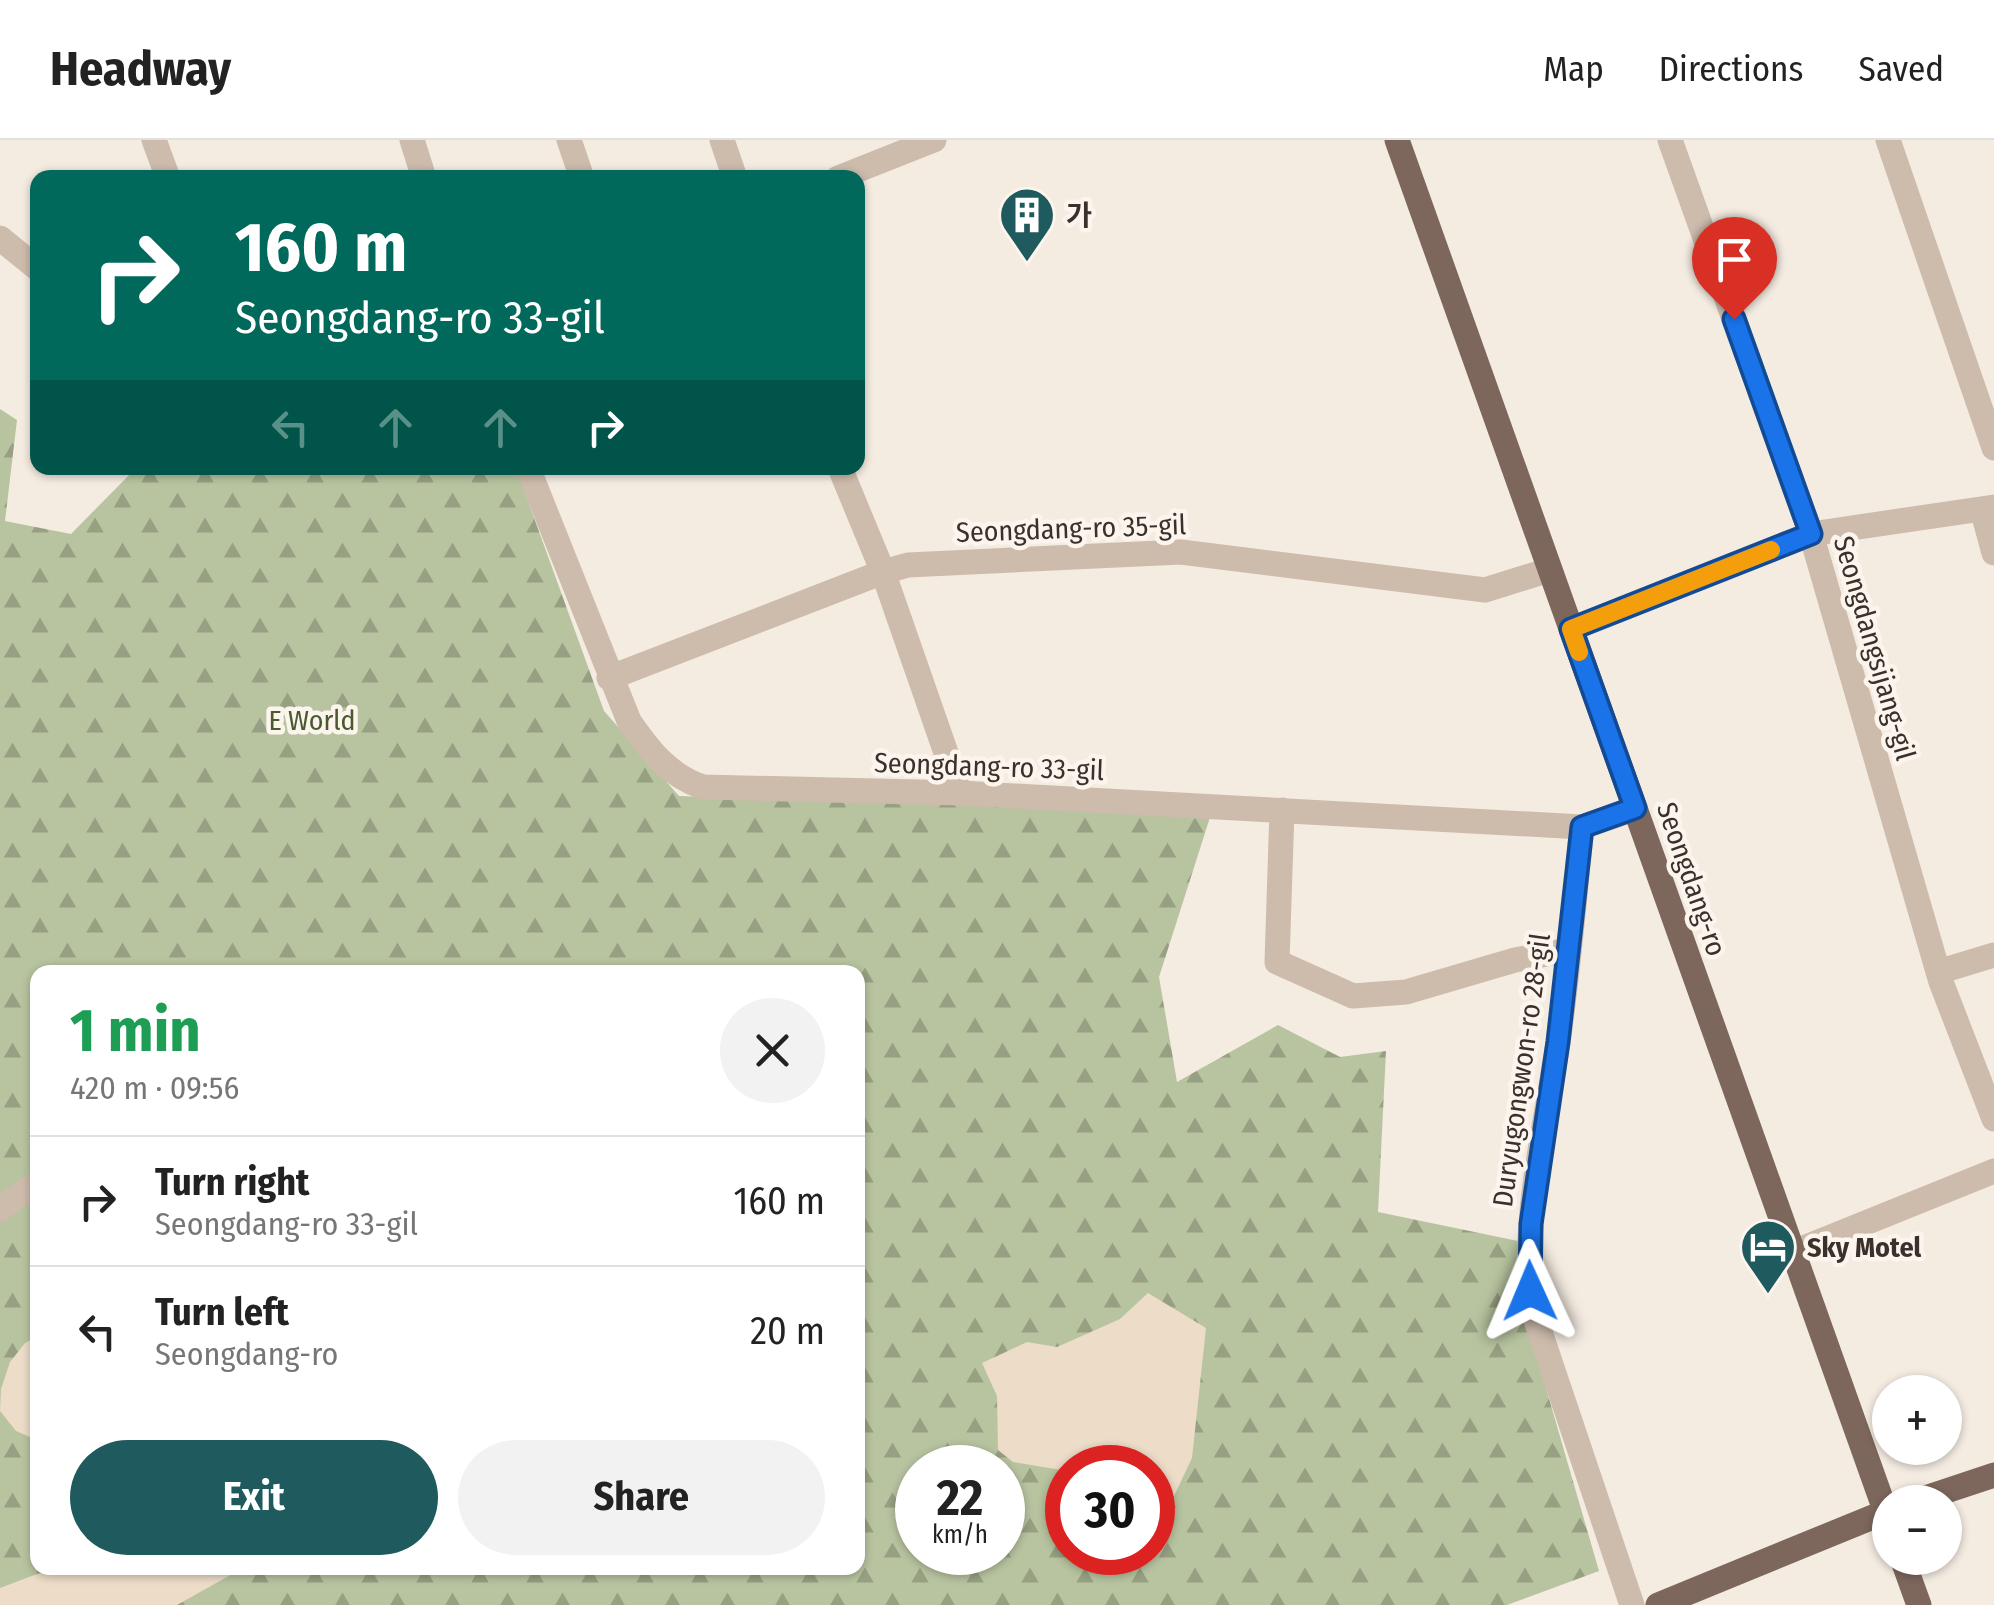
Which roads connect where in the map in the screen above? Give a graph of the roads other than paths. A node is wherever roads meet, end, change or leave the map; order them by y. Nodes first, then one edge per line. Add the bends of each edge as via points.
1 (154, 140) edge
2 (412, 140) edge
3 (569, 140) edge
4 (722, 140) edge
5 (934, 140) edge
6 (1397, 140) edge
7 (1670, 140) edge
8 (1888, 140) edge
9 (875, 151) edge
10 (165, 170) edge
11 (421, 170) edge
12 (579, 170) edge
13 (732, 170) edge
14 (849, 170) edge
15 (0, 238) edge
16 (30, 262) edge
17 (1994, 448) edge
18 (537, 475) edge
19 (843, 475) edge
20 (1988, 508) edge
21 (1811, 534) junction
22 (1994, 553) edge
23 (1549, 570) junction
24 (882, 572) junction
25 (1571, 629) junction
26 (610, 678) junction
27 (960, 793) junction
28 (1635, 808) junction
29 (1282, 810) junction
30 (1582, 827) junction
31 (1568, 950) junction
32 (1994, 955) edge
33 (1938, 972) junction
34 (1994, 1119) edge
35 (1994, 1171) edge
36 (30, 1188) edge
37 (0, 1209) edge
38 (1791, 1253) junction
39 (1994, 1475) edge
40 (1877, 1485) edge
41 (1962, 1486) edge
42 (1872, 1521) edge
43 (1908, 1575) edge
44 (1632, 1605) edge
45 (1658, 1605) edge
46 (1919, 1605) edge

1 - 10 street
2 - 11 street
3 - 12 street
4 - 13 street
5 - 9 street
6 - 23 main road, Seongdang-ro
7 - 21 street, Seongdangsijang-gil
8 - 17 street
9 - 14 street
15 - 16 street
18 - 26 street, Seongdang-ro 33-gil
19 - 24 street
20 - 21 street
20 - 22 street
21 - 25 street
21 - 33 street, Seongdangsijang-gil
23 - 24 street, Seongdang-ro 35-gil via 1485,590 1181,552 908,565
23 - 25 main road, Seongdang-ro
24 - 26 street, Seongdang-ro 35-gil
24 - 27 street
25 - 28 main road, Seongdang-ro
26 - 27 street, Seongdang-ro 33-gil via 647,747 685,781
27 - 29 street, Seongdang-ro 33-gil
28 - 30 street, Seongdang-ro 33-gil
28 - 38 main road, Seongdang-ro
29 - 30 street, Seongdang-ro 33-gil
29 - 31 street via 1276,962 1353,996 1406,992
30 - 31 street, Duryugongwon-ro 28-gil
31 - 44 street, Duryugongwon-ro 28-gil via 1531,1224 1530,1291
32 - 33 street
33 - 34 street, Seongdangsijang-gil
35 - 38 street
36 - 37 street
38 - 40 main road, Seongdang-ro
39 - 41 main road
42 - 45 main road
43 - 46 main road

